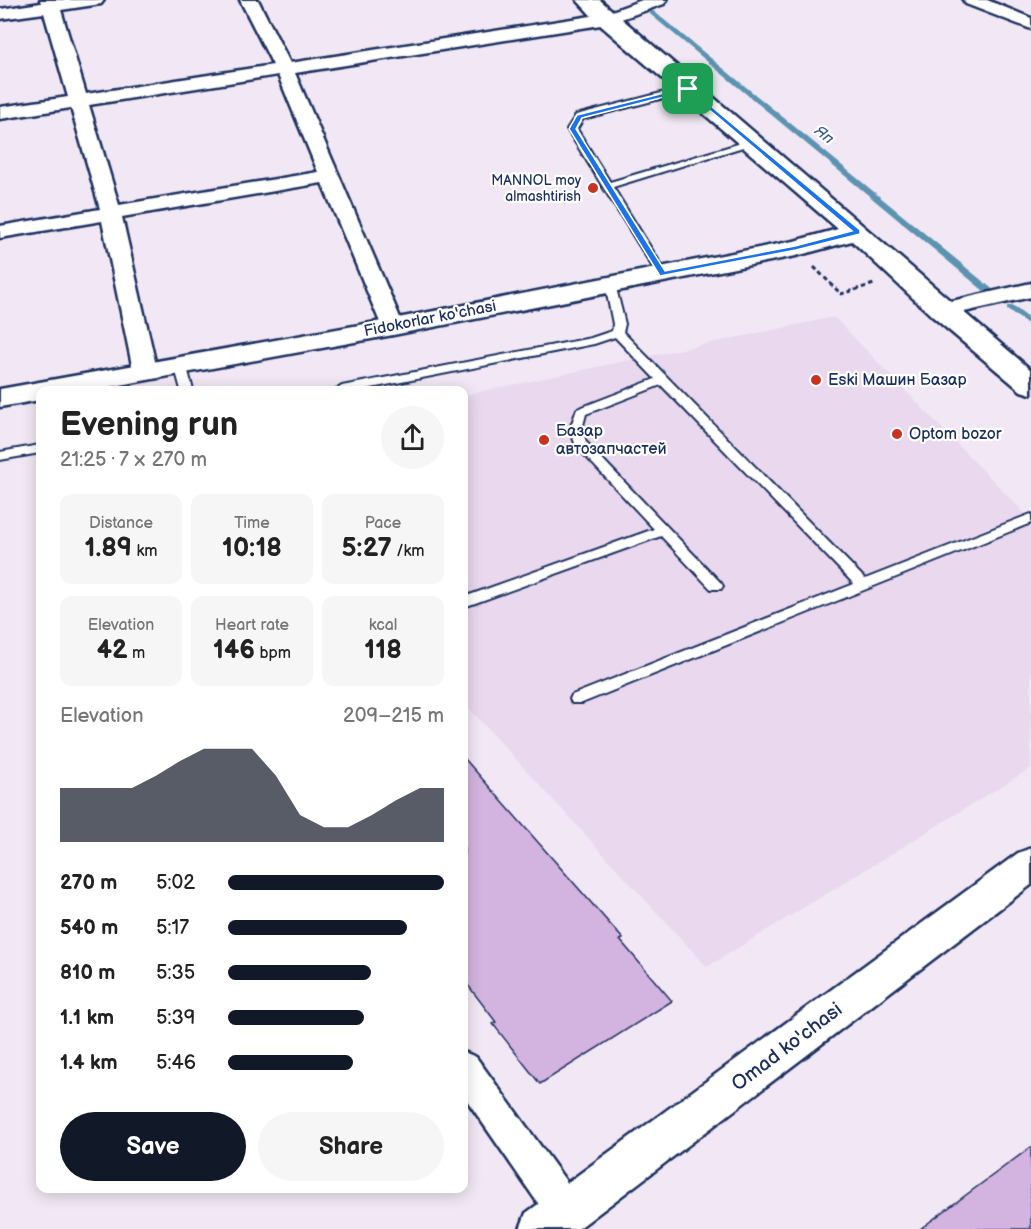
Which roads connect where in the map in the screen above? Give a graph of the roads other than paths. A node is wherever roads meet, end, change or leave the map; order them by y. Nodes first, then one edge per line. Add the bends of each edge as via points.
1 (95, 0) edge
2 (249, 0) edge
3 (588, 0) edge
4 (658, 0) edge
5 (972, 0) edge
6 (50, 3) edge
7 (0, 14) edge
8 (1012, 16) junction
9 (607, 19) junction
10 (1031, 24) edge
11 (1031, 31) edge
12 (284, 68) junction
13 (688, 89) junction
14 (80, 101) junction
15 (0, 113) edge
16 (751, 143) junction
17 (328, 176) junction
18 (609, 185) junction
19 (111, 213) junction
20 (0, 232) edge
21 (857, 232) junction
22 (662, 274) junction
23 (610, 284) junction
24 (1031, 290) edge
25 (942, 310) junction
26 (393, 327) junction
27 (617, 333) junction
28 (145, 370) junction
29 (183, 377) edge
30 (663, 380) junction
31 (1031, 385) edge
32 (62, 386) edge
33 (363, 386) edge
34 (36, 391) edge
35 (0, 398) edge
36 (36, 450) edge
37 (0, 456) edge
38 (1031, 518) edge
39 (663, 530) junction
40 (862, 584) junction
41 (716, 586) dead end
42 (468, 601) edge
43 (577, 699) dead end
44 (1031, 864) edge
45 (468, 1075) edge
46 (554, 1221) edge

1 - 6 street
2 - 12 street
3 - 9 main road
4 - 9 street
5 - 8 street
6 - 7 street
6 - 14 street
8 - 10 street
8 - 11 street
9 - 12 street
9 - 13 main road
12 - 14 street
12 - 17 street
13 - 16 main road
13 - 18 lane via 579,117 572,129
14 - 15 street
14 - 19 street
16 - 18 lane
16 - 21 main road
17 - 19 street
17 - 26 street
18 - 22 lane
19 - 20 street
19 - 28 street
21 - 22 main road, Fidokorlar ko'chasi
21 - 25 main road
22 - 23 main road, Fidokorlar ko'chasi
23 - 26 main road, Fidokorlar ko'chasi
23 - 27 lane via 619,324
24 - 25 street
25 - 31 main road
26 - 29 main road, Fidokorlar ko'chasi
27 - 30 lane
27 - 33 lane via 594,341
28 - 29 main road, Fidokorlar ko'chasi
28 - 32 main road, Fidokorlar ko'chasi
30 - 39 lane via 581,412 576,429 580,443
30 - 40 lane
34 - 35 main road, Fidokorlar ko'chasi
36 - 37 lane
38 - 40 lane
39 - 41 lane
39 - 42 lane
40 - 43 lane
44 - 46 main road, Omad ko'chasi
45 - 46 street

